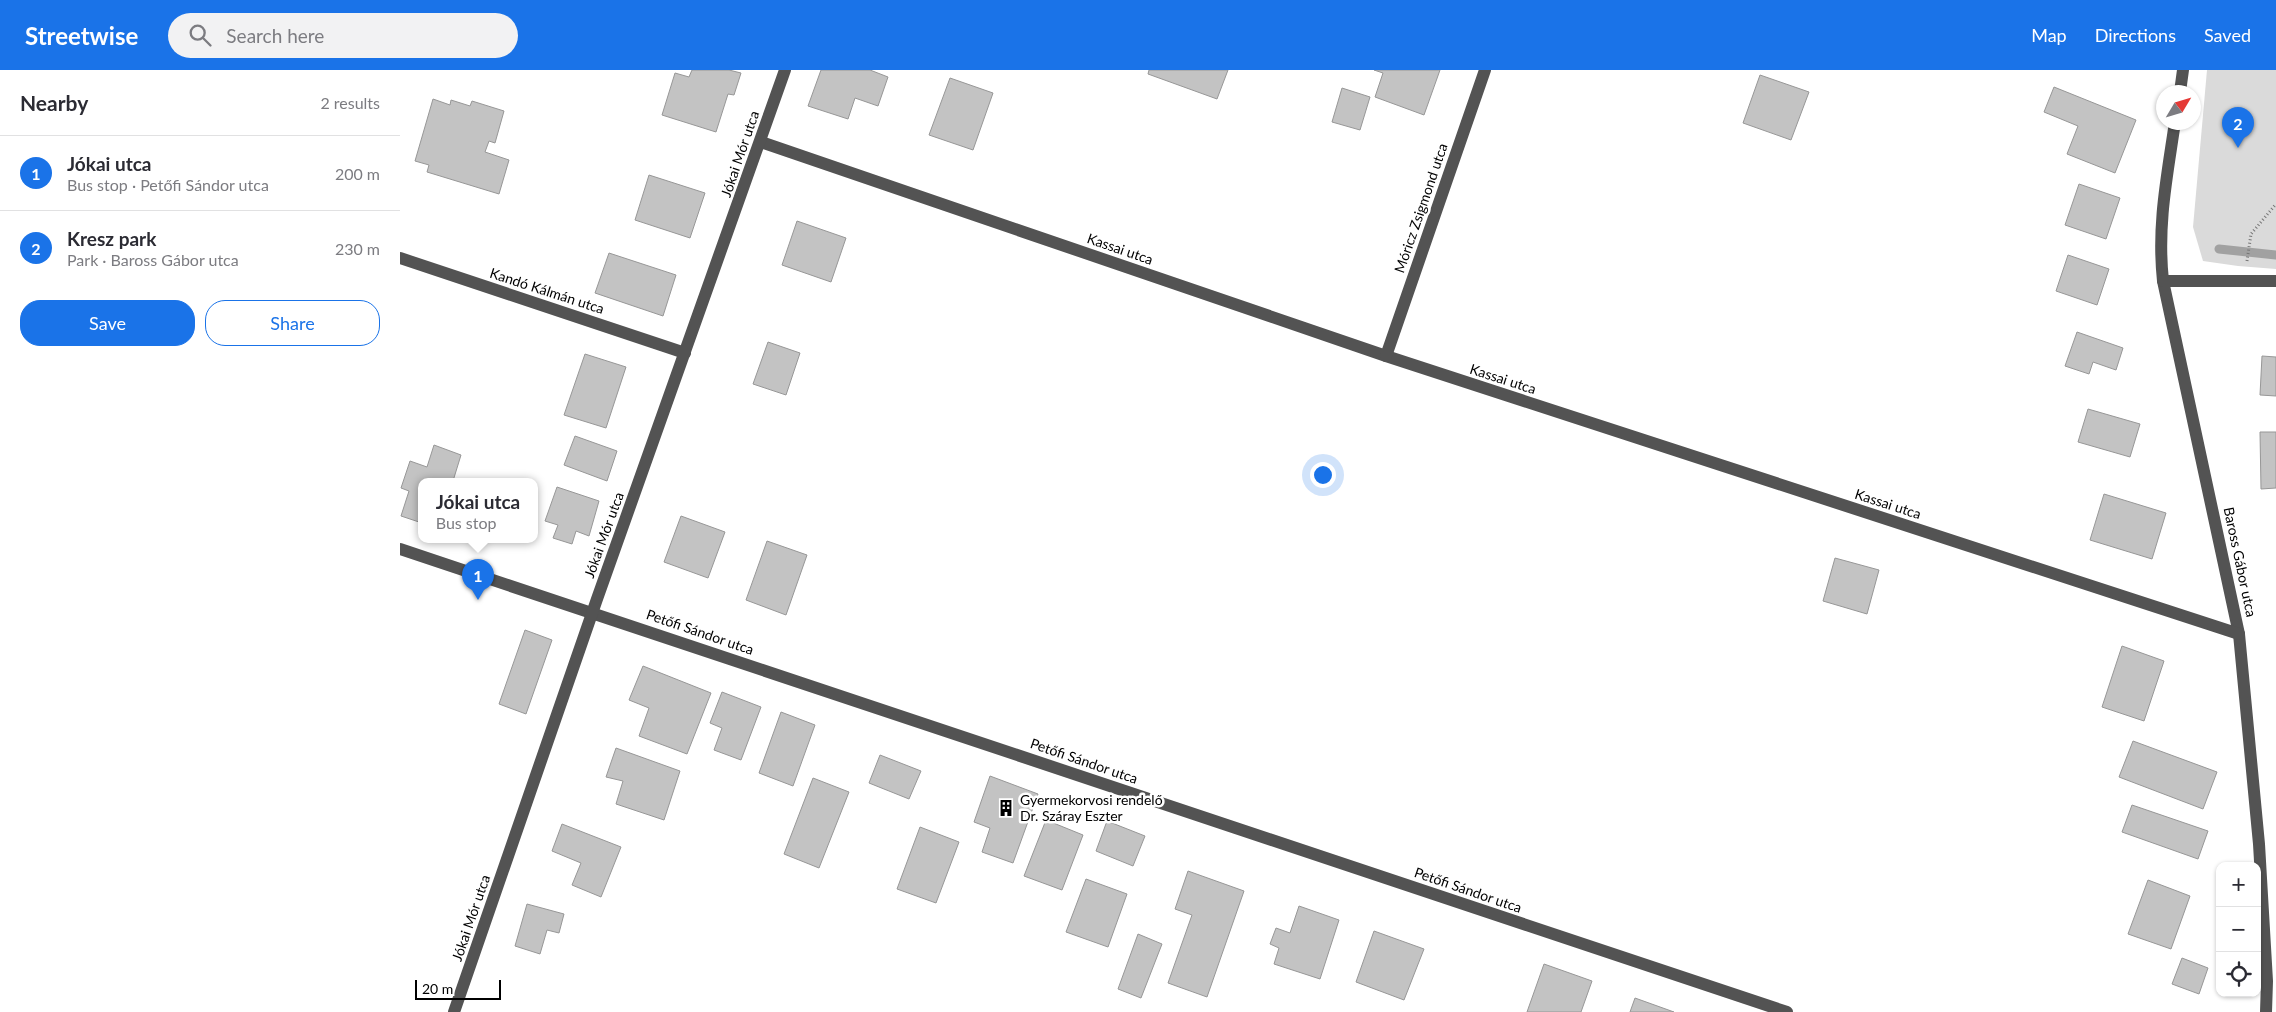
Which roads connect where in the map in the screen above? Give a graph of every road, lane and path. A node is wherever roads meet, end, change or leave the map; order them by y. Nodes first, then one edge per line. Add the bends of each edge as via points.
1 (785, 70) edge
2 (1485, 70) edge
3 (2183, 70) edge
4 (2181, 85) edge
5 (2174, 130) edge
6 (761, 142) junction
7 (2276, 204) edge
8 (400, 258) edge
9 (2247, 263) dead end
10 (2164, 281) junction
11 (2276, 281) edge
12 (685, 353) junction
13 (1386, 356) junction
14 (400, 549) edge
15 (592, 612) junction
16 (2240, 634) junction
17 (454, 1012) edge
18 (1787, 1012) edge
19 (2266, 1012) edge

1 - 6 street, Jókai Mór utca
2 - 13 street, Móricz Zsigmond utca
3 - 4 street
5 - 10 street, Baross Gábor utca via 2160,247
6 - 12 street, Jókai Mór utca
6 - 13 street, Kassai utca
7 - 9 path via 2251,234
8 - 12 street, Kandó Kálmán utca
10 - 11 street
10 - 16 street, Baross Gábor utca
12 - 15 street, Jókai Mór utca
13 - 16 street, Kassai utca
14 - 15 street, Petőfi Sándor utca
15 - 17 street, Jókai Mór utca
15 - 18 street, Petőfi Sándor utca
16 - 19 street, Baross Gábor utca via 2259,844

